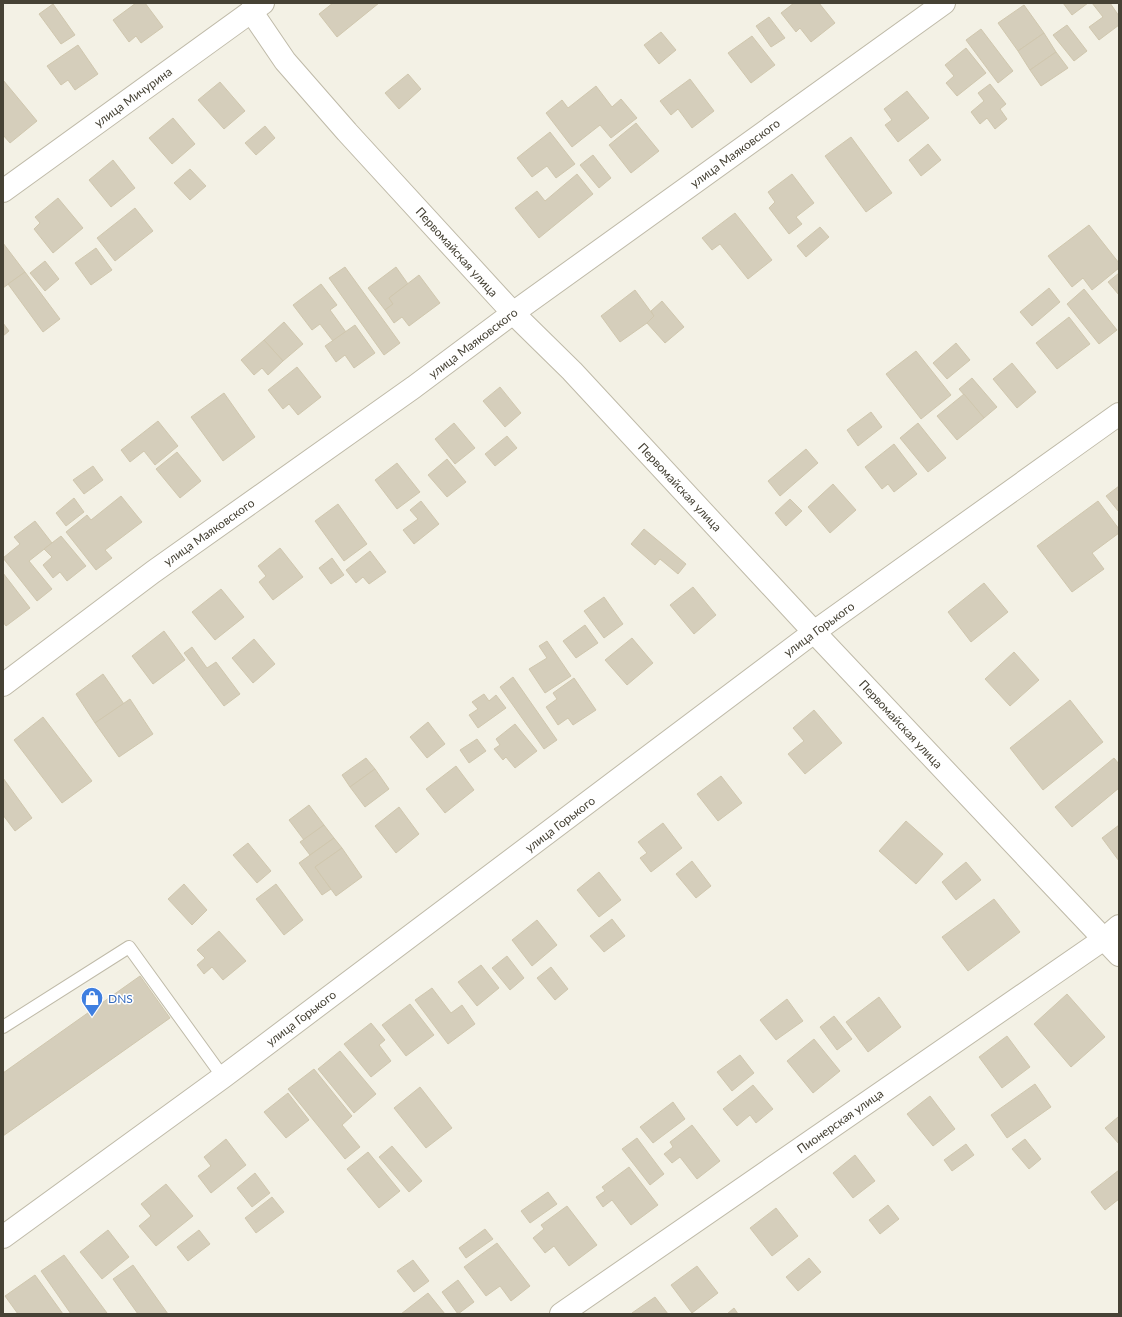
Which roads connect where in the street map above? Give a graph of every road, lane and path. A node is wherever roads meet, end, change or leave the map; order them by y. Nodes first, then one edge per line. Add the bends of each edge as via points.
1 (944, 3) edge
2 (257, 7) edge
3 (3, 191) edge
4 (513, 313) junction
5 (1119, 414) edge
6 (814, 632) junction
7 (3, 685) edge
8 (1112, 932) edge
9 (1119, 955) edge
10 (3, 1027) edge
11 (222, 1077) junction
12 (3, 1237) edge
13 (560, 1314) edge

1 - 4 street, улица Маяковского
2 - 3 street, улица Мичурина
2 - 4 street, Первомайская улица via 285,61
4 - 6 street, Первомайская улица via 572,371
4 - 7 street, улица Маяковского via 414,387 153,572
5 - 6 street, улица Горького
6 - 8 street, Первомайская улица
6 - 11 street, улица Горького
8 - 9 street, Первомайская улица
8 - 13 street, Пионерская улица
10 - 11 lane via 129,947
11 - 12 street, улица Горького

